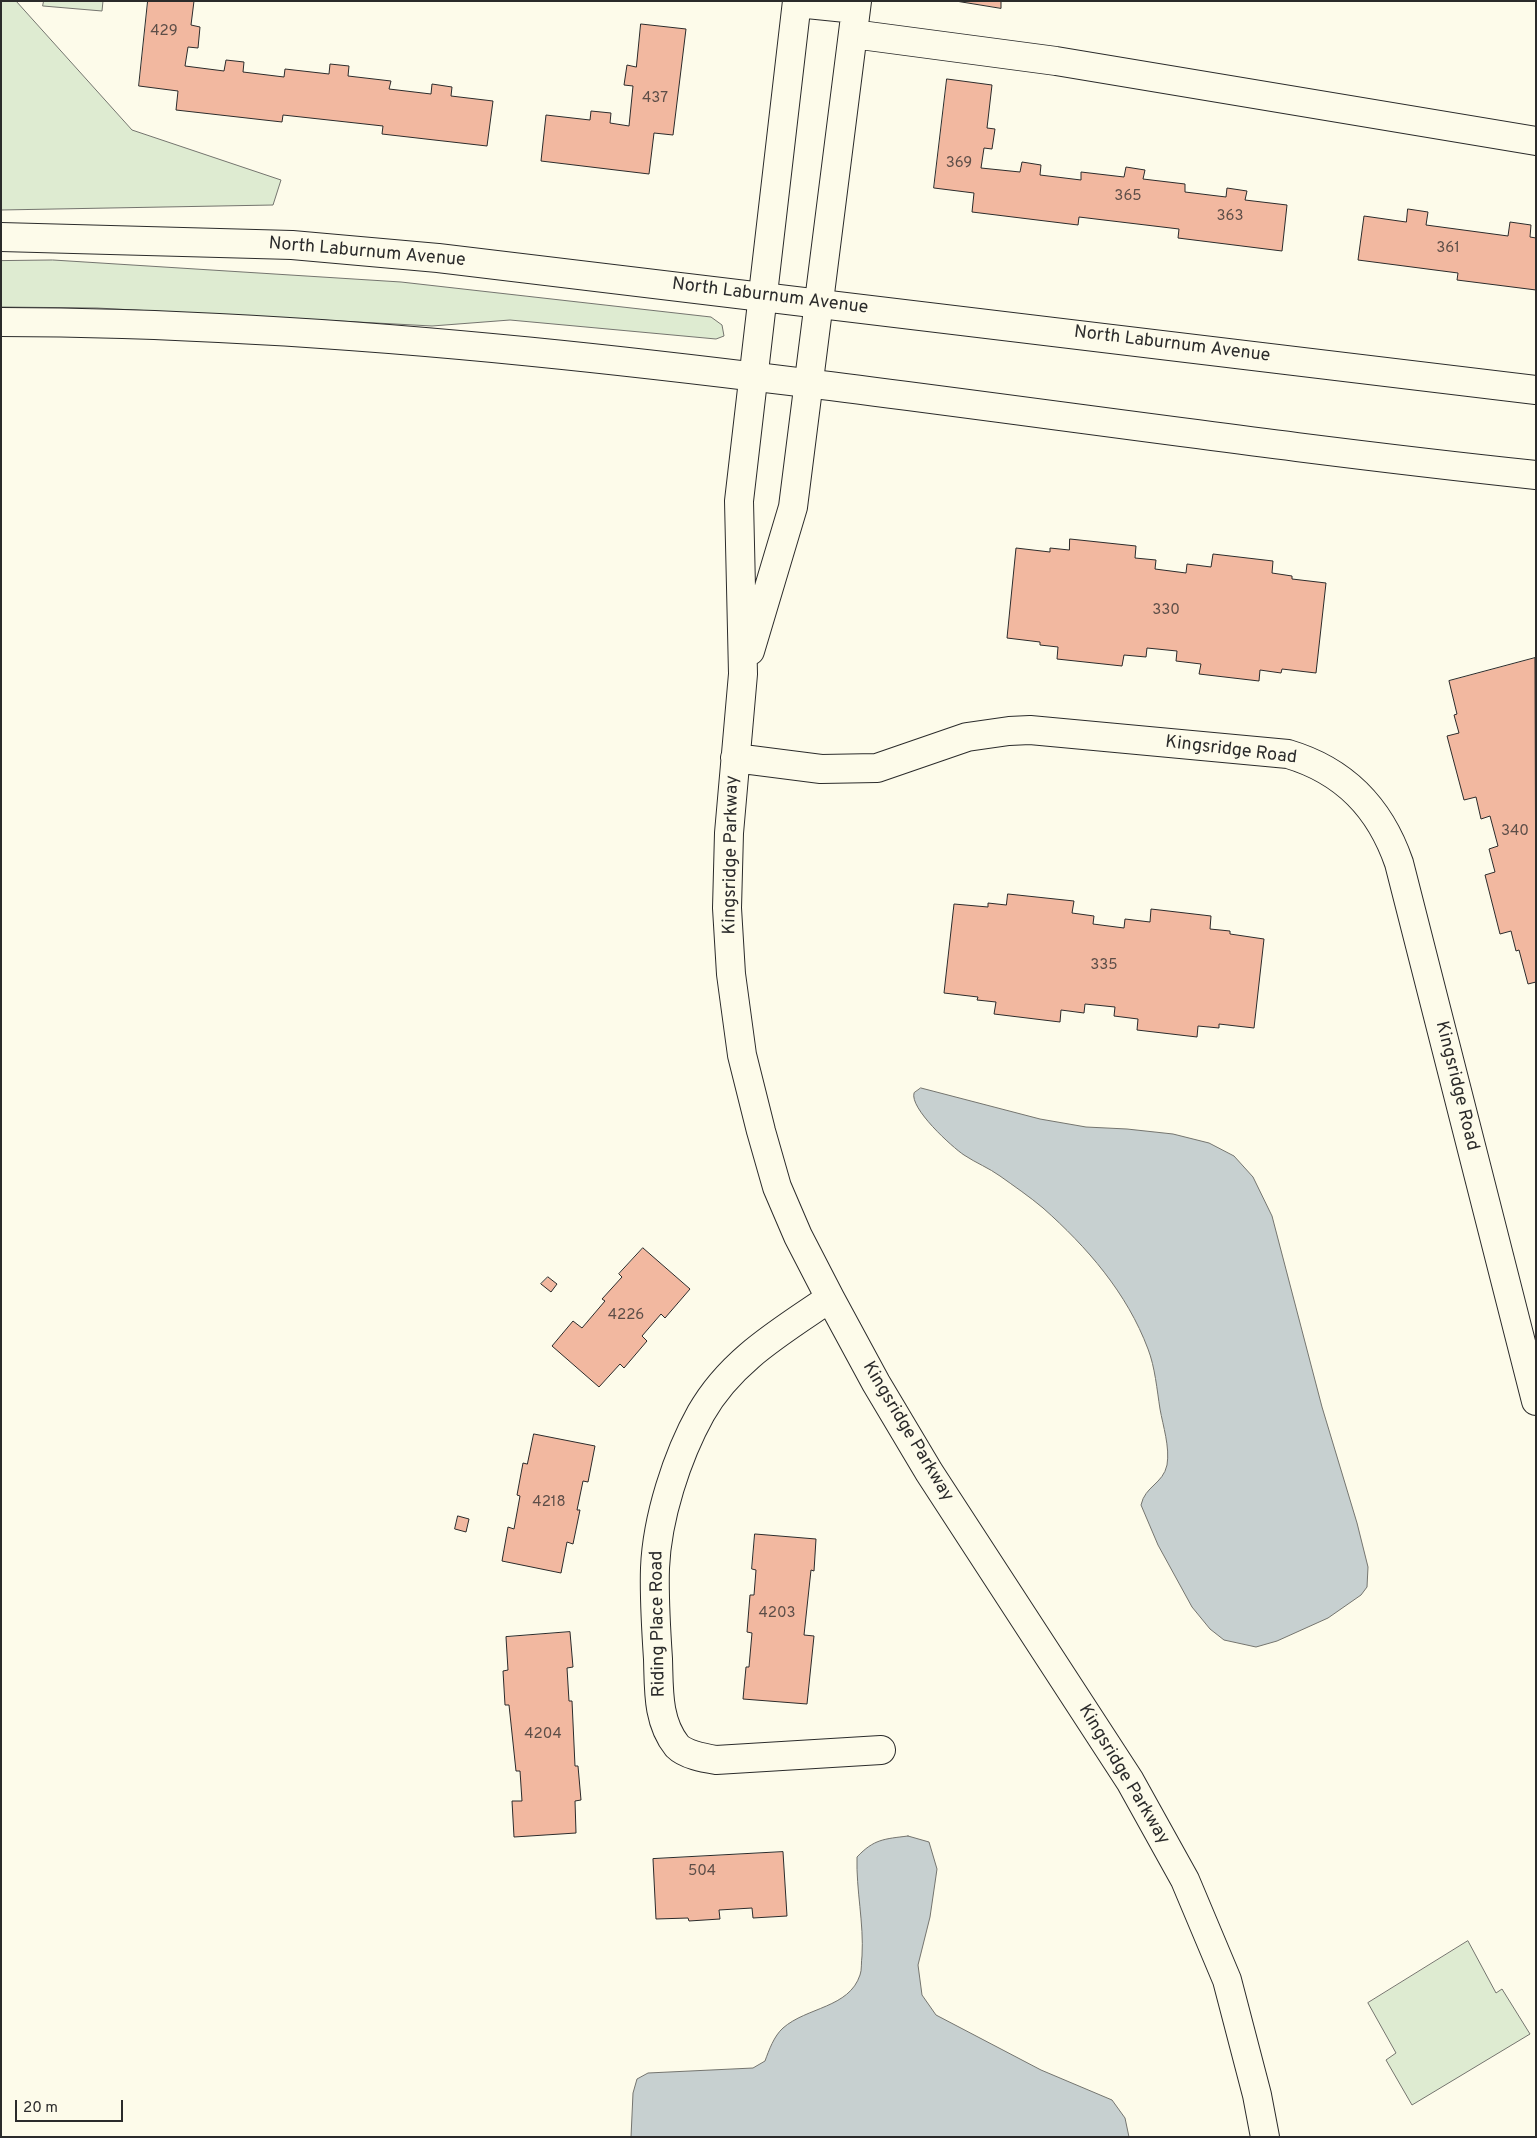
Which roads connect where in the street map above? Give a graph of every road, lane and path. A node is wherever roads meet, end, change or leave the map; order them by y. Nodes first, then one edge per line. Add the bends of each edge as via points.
1 (797, 2) edge
2 (855, 15) edge
3 (1536, 140) edge
4 (1, 237) edge
5 (762, 296) junction
6 (820, 302) junction
7 (1, 322) edge
8 (753, 378) junction
9 (809, 384) junction
10 (1536, 390) edge
11 (1536, 475) edge
12 (743, 674) junction
13 (734, 758) junction
14 (830, 1298) junction
15 (1536, 1401) edge
16 (881, 1750) dead end
17 (1265, 2137) edge

1 - 2 street
1 - 5 street, Kingsridge Parkway
2 - 3 street via 1056,61
2 - 6 street, Kingsridge Parkway
4 - 5 street, North Laburnum Avenue via 292,245 438,258
5 - 6 street, North Laburnum Avenue
5 - 8 street, Kingsridge Parkway
6 - 9 street, Kingsridge Parkway
6 - 10 street, North Laburnum Avenue
7 - 8 street via 203,327 357,337
8 - 9 street
8 - 12 street, Kingsridge Parkway via 739,501
9 - 11 street
9 - 12 street, Kingsridge Parkway via 794,507
12 - 13 street, Kingsridge Parkway
13 - 14 street, Kingsridge Parkway via 727,908 731,974 742,1055 778,1187 798,1236
13 - 15 street, Kingsridge Road via 821,769 877,768 967,737 1030,730 1288,754 1312,761 1355,791 1377,816 1399,863
14 - 16 street, Riding Place Road via 753,1351 734,1368 701,1413 689,1440 664,1510 657,1549 655,1600 660,1708 666,1729 678,1747 696,1756 716,1760
14 - 17 street, Kingsridge Parkway via 929,1472 1130,1781 1185,1880 1227,1980

